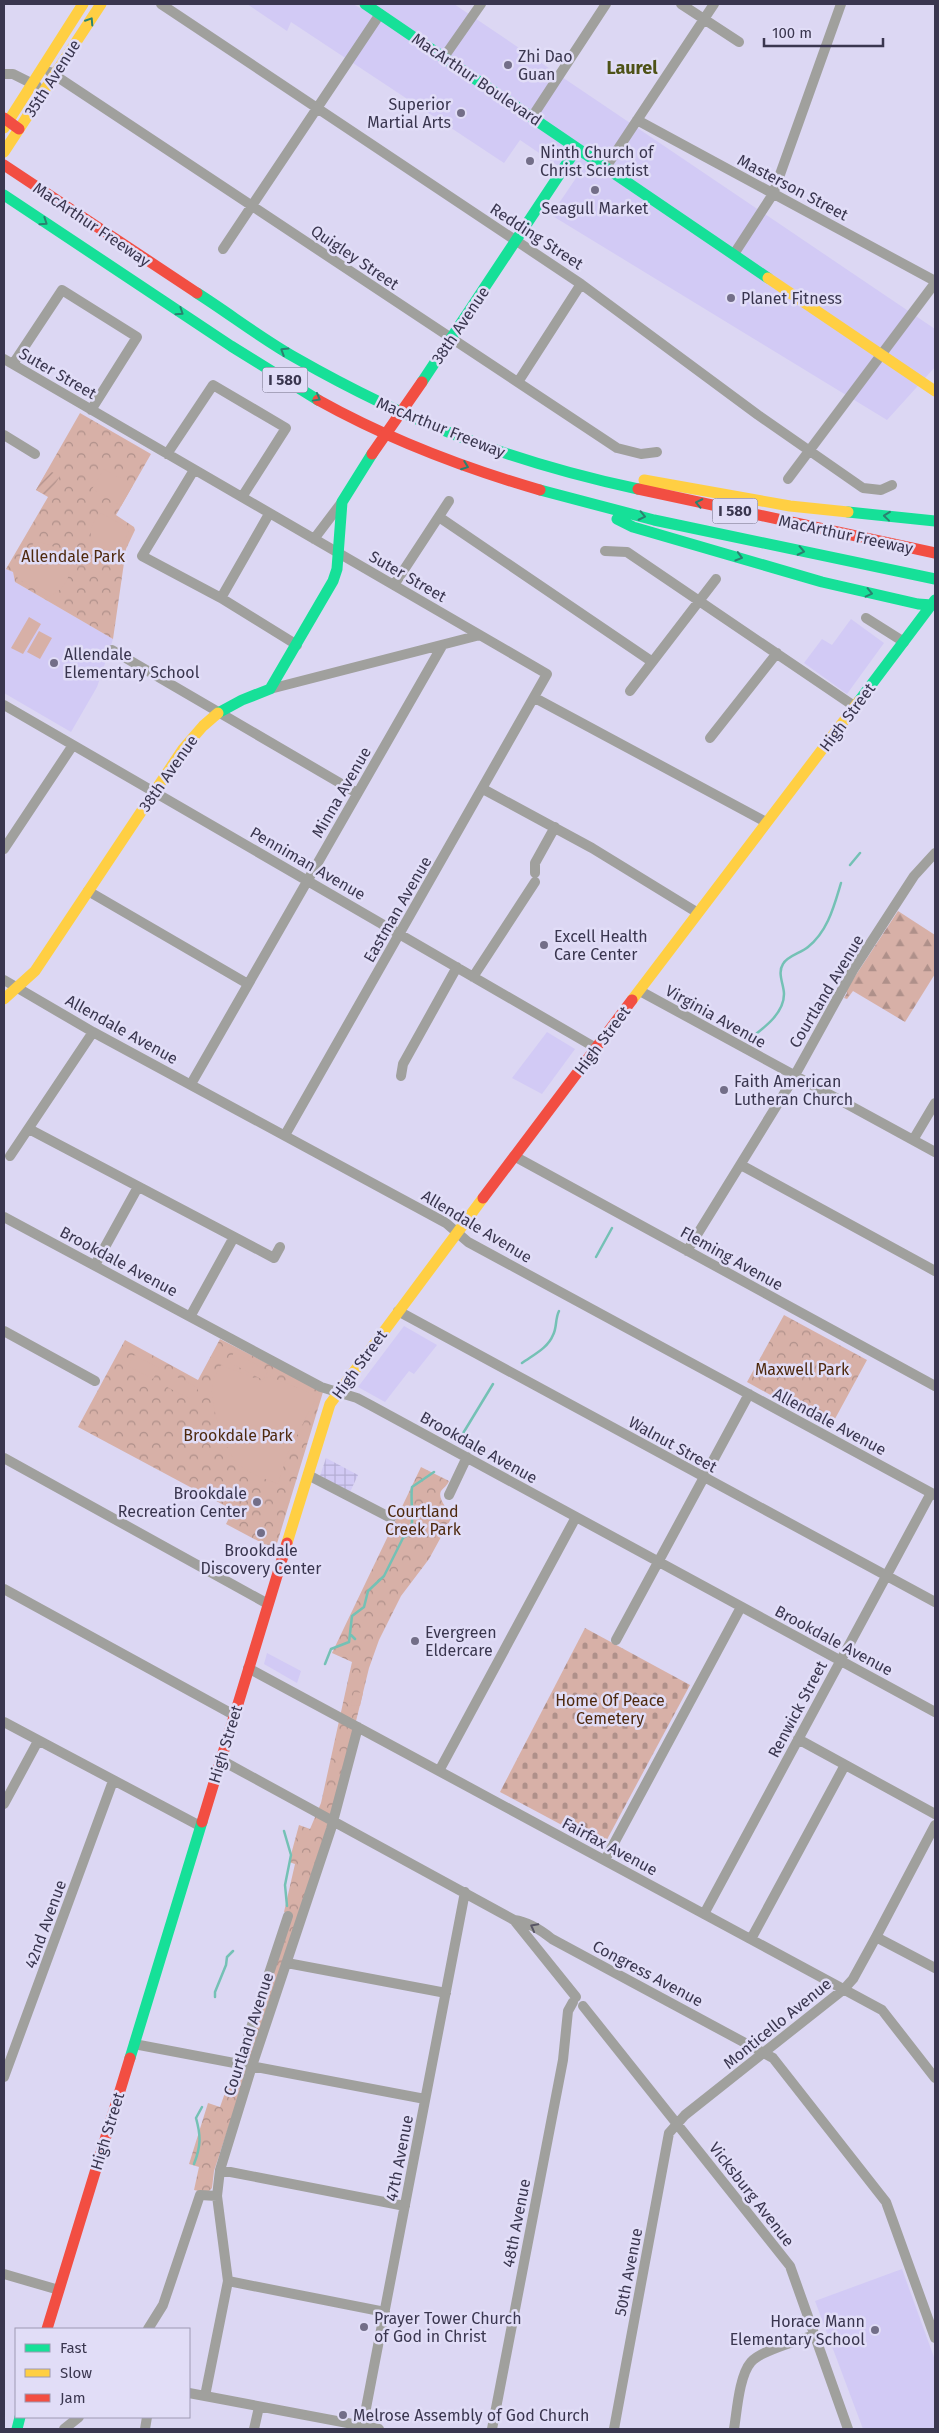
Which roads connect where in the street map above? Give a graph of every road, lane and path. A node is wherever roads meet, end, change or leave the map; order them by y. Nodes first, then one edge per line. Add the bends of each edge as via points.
1 (83, 4) edge
2 (101, 4) edge
3 (161, 4) edge
4 (365, 4) edge
5 (481, 4) edge
6 (606, 4) edge
7 (681, 4) edge
8 (714, 4) edge
9 (841, 4) edge
10 (380, 14) junction
11 (704, 19) junction
12 (739, 42) dead end
13 (444, 57) junction
14 (42, 67) junction
15 (4, 74) edge
16 (55, 74) junction
17 (32, 83) junction
18 (43, 90) junction
19 (318, 108) junction
20 (532, 117) junction
21 (637, 120) junction
22 (5, 122) edge
23 (17, 133) junction
24 (577, 148) junction
25 (4, 152) edge
26 (4, 165) edge
27 (606, 167) junction
28 (773, 194) junction
29 (4, 195) edge
30 (252, 206) junction
31 (516, 241) junction
32 (223, 249) dead end
33 (734, 254) junction
34 (935, 282) edge
35 (582, 284) junction
36 (451, 338) junction
37 (881, 354) junction
38 (8, 362) edge
39 (518, 382) junction
40 (935, 391) edge
41 (91, 410) junction
42 (4, 435) edge
43 (809, 450) junction
44 (657, 452) dead end
45 (35, 454) dead end
46 (167, 454) junction
47 (536, 464) junction
48 (194, 470) junction
49 (788, 479) dead end
50 (892, 486) dead end
51 (242, 497) junction
52 (449, 501) dead end
53 (342, 502) junction
54 (595, 507) junction
55 (270, 514) junction
56 (438, 517) junction
57 (935, 521) edge
58 (314, 540) junction
59 (605, 550) dead end
60 (935, 553) edge
61 (338, 554) junction
62 (716, 579) dead end
63 (933, 579) edge
64 (394, 585) junction
65 (221, 598) junction
66 (698, 600) junction
67 (934, 604) edge
68 (866, 618) dead end
69 (480, 636) junction
70 (904, 642) junction
71 (297, 645) junction
72 (442, 646) junction
73 (112, 650) dead end
74 (777, 653) junction
75 (651, 662) junction
76 (270, 689) junction
77 (630, 691) dead end
78 (535, 698) junction
79 (4, 705) edge
80 (854, 706) junction
81 (218, 711) junction
82 (710, 738) dead end
83 (73, 745) junction
84 (483, 789) junction
85 (154, 792) junction
86 (357, 793) junction
87 (766, 822) junction
88 (555, 827) junction
89 (4, 849) edge
90 (935, 853) edge
91 (932, 864) edge
92 (307, 880) junction
93 (88, 891) junction
94 (698, 913) junction
95 (400, 934) junction
96 (457, 967) junction
97 (473, 977) junction
98 (4, 980) edge
99 (248, 984) junction
100 (15, 987) junction
101 (640, 991) junction
102 (4, 999) edge
103 (93, 1032) junction
104 (596, 1048) junction
105 (401, 1076) dead end
106 (794, 1076) junction
107 (191, 1084) junction
108 (935, 1102) edge
109 (29, 1129) junction
110 (285, 1135) junction
111 (913, 1140) junction
112 (935, 1152) edge
113 (10, 1156) dead end
114 (514, 1156) junction
115 (741, 1166) junction
116 (138, 1187) junction
117 (4, 1217) edge
118 (458, 1232) junction
119 (234, 1237) junction
120 (280, 1247) dead end
121 (686, 1251) junction
122 (95, 1265) junction
123 (935, 1271) edge
124 (398, 1311) junction
125 (191, 1315) junction
126 (4, 1331) edge
127 (95, 1381) dead end
128 (935, 1386) edge
129 (339, 1392) junction
130 (749, 1394) junction
131 (467, 1457) junction
132 (4, 1458) edge
133 (308, 1475) junction
134 (704, 1478) junction
135 (933, 1494) edge
136 (449, 1495) dead end
137 (576, 1517) junction
138 (390, 1518) dead end
139 (659, 1561) junction
140 (886, 1576) junction
141 (4, 1590) edge
142 (935, 1602) edge
143 (268, 1604) junction
144 (741, 1607) junction
145 (616, 1640) dead end
146 (840, 1660) junction
147 (248, 1668) junction
148 (935, 1712) edge
149 (234, 1715) junction
150 (4, 1722) edge
151 (358, 1727) junction
152 (798, 1739) junction
153 (38, 1741) junction
154 (221, 1760) junction
155 (845, 1765) junction
156 (439, 1771) junction
157 (113, 1781) junction
158 (4, 1804) edge
159 (935, 1814) edge
160 (334, 1821) junction
161 (935, 1825) edge
162 (200, 1826) junction
163 (605, 1860) junction
164 (464, 1892) junction
165 (704, 1914) junction
166 (288, 1916) dead end
167 (514, 1920) junction
168 (876, 1937) junction
169 (552, 1939) junction
170 (751, 1939) junction
171 (542, 1952) junction
172 (287, 1963) junction
173 (935, 1968) edge
174 (844, 1989) junction
175 (446, 1993) junction
176 (578, 2003) junction
177 (134, 2044) junction
178 (764, 2053) junction
179 (239, 2064) junction
180 (252, 2066) junction
181 (4, 2078) edge
182 (935, 2078) edge
183 (425, 2099) junction
184 (677, 2123) junction
185 (220, 2170) junction
186 (217, 2196) junction
187 (405, 2206) junction
188 (4, 2274) edge
189 (228, 2281) junction
190 (59, 2290) junction
191 (384, 2312) junction
192 (47, 2328) edge
193 (149, 2328) edge
194 (815, 2335) junction
195 (935, 2338) edge
196 (190, 2393) edge
197 (205, 2396) junction
198 (259, 2407) junction
199 (78, 2418) edge
200 (362, 2428) edge
201 (64, 2429) edge
202 (254, 2429) edge
203 (380, 2429) edge
204 (492, 2429) edge
205 (614, 2429) edge
206 (734, 2429) edge
207 (848, 2429) edge

1 - 14 main road, 35th Avenue
16 -> 2 main road, 35th Avenue
3 - 19 street, Redding Street
4 - 10 main road, MacArthur Boulevard
5 - 13 street
6 - 20 street
7 - 11 street
8 - 11 street
9 - 28 street
10 - 13 main road, MacArthur Boulevard
10 - 19 street
11 - 12 street
11 - 21 street
13 - 20 main road, MacArthur Boulevard
14 - 16 street, Quigley Street
14 - 17 main road, 35th Avenue
15 - 17 street via 13,74
16 - 18 main road, 35th Avenue
16 - 30 street, Quigley Street
17 - 18 street
17 - 22 main road, 35th Avenue
18 - 23 main road, 35th Avenue
19 - 30 street
19 - 31 street, Redding Street
20 - 24 main road, MacArthur Boulevard
21 - 27 street
21 - 28 street, Masterson Street
22 - 23 main road
23 - 25 main road, 35th Avenue
24 - 27 main road, MacArthur Boulevard
24 - 31 main road, 38th Avenue
47 -> 26 main road, MacArthur Freeway / I 580 via 439,430 344,385 247,327
27 - 33 main road, MacArthur Boulevard
28 - 33 street
28 - 34 street, Masterson Street
29 -> 54 main road, MacArthur Freeway / I 580 via 232,347 332,406 431,453
30 - 32 street
30 - 36 street, Quigley Street
31 - 35 street, Redding Street
31 - 36 main road, 38th Avenue
33 - 37 main road, MacArthur Boulevard
34 - 37 street
35 - 39 street
35 - 43 street, Redding Street
36 - 39 street, Quigley Street
36 - 53 main road, 38th Avenue, bridge
37 - 40 main road, MacArthur Boulevard
37 - 43 street
38 - 41 street, Suter Street
38 - 41 street via 62,290 137,337
39 - 44 street, Quigley Street via 617,448 641,454
41 - 46 street, Suter Street
42 - 45 street
43 - 49 street
43 - 50 street, Redding Street via 863,488 880,490
46 - 48 street, Suter Street
46 - 51 street via 213,384 286,428
57 -> 47 main road via 790,506
60 -> 47 main road, MacArthur Freeway / I 580 via 635,489
48 - 51 street, Suter Street
48 - 65 street via 142,556
51 - 55 street, Suter Street
52 - 56 street
53 - 58 street, 38th Avenue
53 - 61 main road, 38th Avenue
54 -> 63 main road, MacArthur Freeway / I 580
54 -> 67 main road via 633,527 822,582 918,604
55 - 58 street, Suter Street
55 - 65 street
56 - 64 street
56 - 75 street
58 - 61 street, Suter Street
59 - 66 street via 627,552
61 - 64 street, Suter Street
61 - 71 main road, 38th Avenue via 333,581
62 - 66 street
64 - 69 street, Suter Street
65 - 71 street
66 - 74 street
66 - 75 street
67 - 70 main road, High Street
68 - 70 street
69 - 72 street
69 - 78 street, Suter Street via 547,674
70 - 80 main road, High Street
71 - 76 main road, 38th Avenue
72 - 76 street
72 - 86 street, Minna Avenue
73 - 81 street
74 - 80 street
74 - 82 street
75 - 77 street
76 - 81 main road, 38th Avenue
78 - 84 street, Eastman Avenue
78 - 87 street
79 - 83 street, Penniman Avenue
80 - 87 main road, High Street
81 - 85 main road, 38th Avenue via 199,728
81 - 86 street
83 - 85 street, Penniman Avenue
83 - 89 street
84 - 88 street
84 - 95 street, Eastman Avenue
85 - 92 street, Penniman Avenue
85 - 93 main road, 38th Avenue
86 - 92 street, Minna Avenue
87 - 94 main road, High Street
88 - 94 street
88 - 97 street via 535,863 535,877
90 - 91 street, Courtland Avenue
91 - 106 street, Courtland Avenue via 914,876 853,970
92 - 95 street, Penniman Avenue
92 - 99 street, Minna Avenue
93 - 99 street
93 - 100 main road, 38th Avenue via 35,971
94 - 101 main road, High Street
95 - 96 street, Penniman Avenue
95 - 110 street, Eastman Avenue
96 - 97 street, Penniman Avenue
96 - 105 street via 403,1064
97 - 104 street, Penniman Avenue
98 - 100 street, Allendale Avenue
99 - 107 street, Minna Avenue
100 - 102 main road, 38th Avenue
100 - 103 street, Allendale Avenue
101 - 104 main road, High Street
101 - 106 street, Virginia Avenue
103 - 107 street, Allendale Avenue
103 - 109 street
104 - 114 main road, High Street
106 - 111 street, Virginia Avenue
106 - 115 street, Courtland Avenue
107 - 110 street, Allendale Avenue
108 - 111 street
109 - 113 street
109 - 116 street
110 - 118 street, Allendale Avenue
111 - 112 street, Virginia Avenue
114 - 118 main road, High Street
114 - 121 street, Fleming Avenue
115 - 121 street, Courtland Avenue
115 - 123 street
116 - 119 street
116 - 122 street
117 - 122 street, Brookdale Avenue
118 - 124 main road, High Street
118 - 130 street, Allendale Avenue via 468,1242
119 - 120 street via 274,1258
119 - 125 street
121 - 128 street, Fleming Avenue
122 - 125 street, Brookdale Avenue
124 - 129 main road, High Street
124 - 134 street, Walnut Street
125 - 129 street, Brookdale Avenue via 321,1387
126 - 127 street
129 - 131 street, Brookdale Avenue via 358,1398
129 - 133 main road, High Street via 330,1404
130 - 134 street
130 - 135 street, Allendale Avenue
131 - 136 street
131 - 137 street, Brookdale Avenue
132 - 143 street
133 - 138 street
133 - 143 main road, High Street
134 - 139 street
134 - 140 street, Walnut Street
135 - 140 street, Renwick Street
137 - 139 street, Brookdale Avenue
137 - 156 street
139 - 144 street, Brookdale Avenue
139 - 145 street
140 - 142 street, Walnut Street
140 - 146 street, Renwick Street
141 - 149 street
143 - 147 main road, High Street
144 - 146 street, Brookdale Avenue
144 - 163 street
146 - 148 street, Brookdale Avenue
146 - 152 street, Renwick Street
147 - 149 main road, High Street
147 - 151 street, Fairfax Avenue
149 - 154 main road, High Street
150 - 153 street
151 - 156 street, Fairfax Avenue
151 - 160 street, Courtland Avenue
152 - 155 street
152 - 165 street, Renwick Street
153 - 157 street
153 - 158 street
154 - 160 street, Congress Avenue
154 - 162 main road, High Street
155 - 159 street
155 - 170 street
156 - 163 street, Fairfax Avenue
157 - 162 street
157 - 181 street, 42nd Avenue
160 - 164 street, Congress Avenue
160 - 172 street, Courtland Avenue
161 - 168 street, Monticello Avenue
162 - 177 main road, High Street
163 - 165 street, Fairfax Avenue
164 - 167 street, Congress Avenue
164 - 175 street, 47th Avenue
165 - 170 street, Fairfax Avenue
166 - 179 street, Courtland Avenue
169 -> 167 street, Congress Avenue via 524,1922
167 - 171 street, Vicksburg Avenue
168 - 173 street
168 - 174 street, Monticello Avenue
169 - 171 street
169 - 178 street, Congress Avenue
170 - 174 street, Fairfax Avenue
171 - 176 street, Vicksburg Avenue
172 - 175 street
172 - 180 street, Courtland Avenue
174 - 178 street, Monticello Avenue
174 - 182 street, Fairfax Avenue via 882,2010
175 - 183 street, 47th Avenue
176 - 184 street, Vicksburg Avenue
176 - 204 street, 48th Avenue via 569,2006
177 - 179 street
177 - 190 main road, High Street
178 - 184 street, Monticello Avenue
178 - 195 street, Congress Avenue via 773,2058 886,2202
179 - 180 street
180 - 183 street
180 - 185 street, Courtland Avenue
183 - 187 street, 47th Avenue
184 - 194 street, Vicksburg Avenue via 790,2266
184 - 205 street, 50th Avenue via 669,2133
185 - 186 street, Courtland Avenue
185 - 187 street
186 - 189 street, Courtland Avenue
186 - 193 street via 200,2195 163,2305
187 - 191 street, 47th Avenue
188 - 190 street
189 - 191 street
189 - 197 street, Courtland Avenue
190 - 192 main road, High Street
191 - 200 street, 47th Avenue
194 - 206 street via 752,2361 744,2374
194 - 207 street, Vicksburg Avenue
196 - 197 street
197 - 198 street
198 - 200 street
198 - 202 street
199 - 201 street
200 - 203 street

